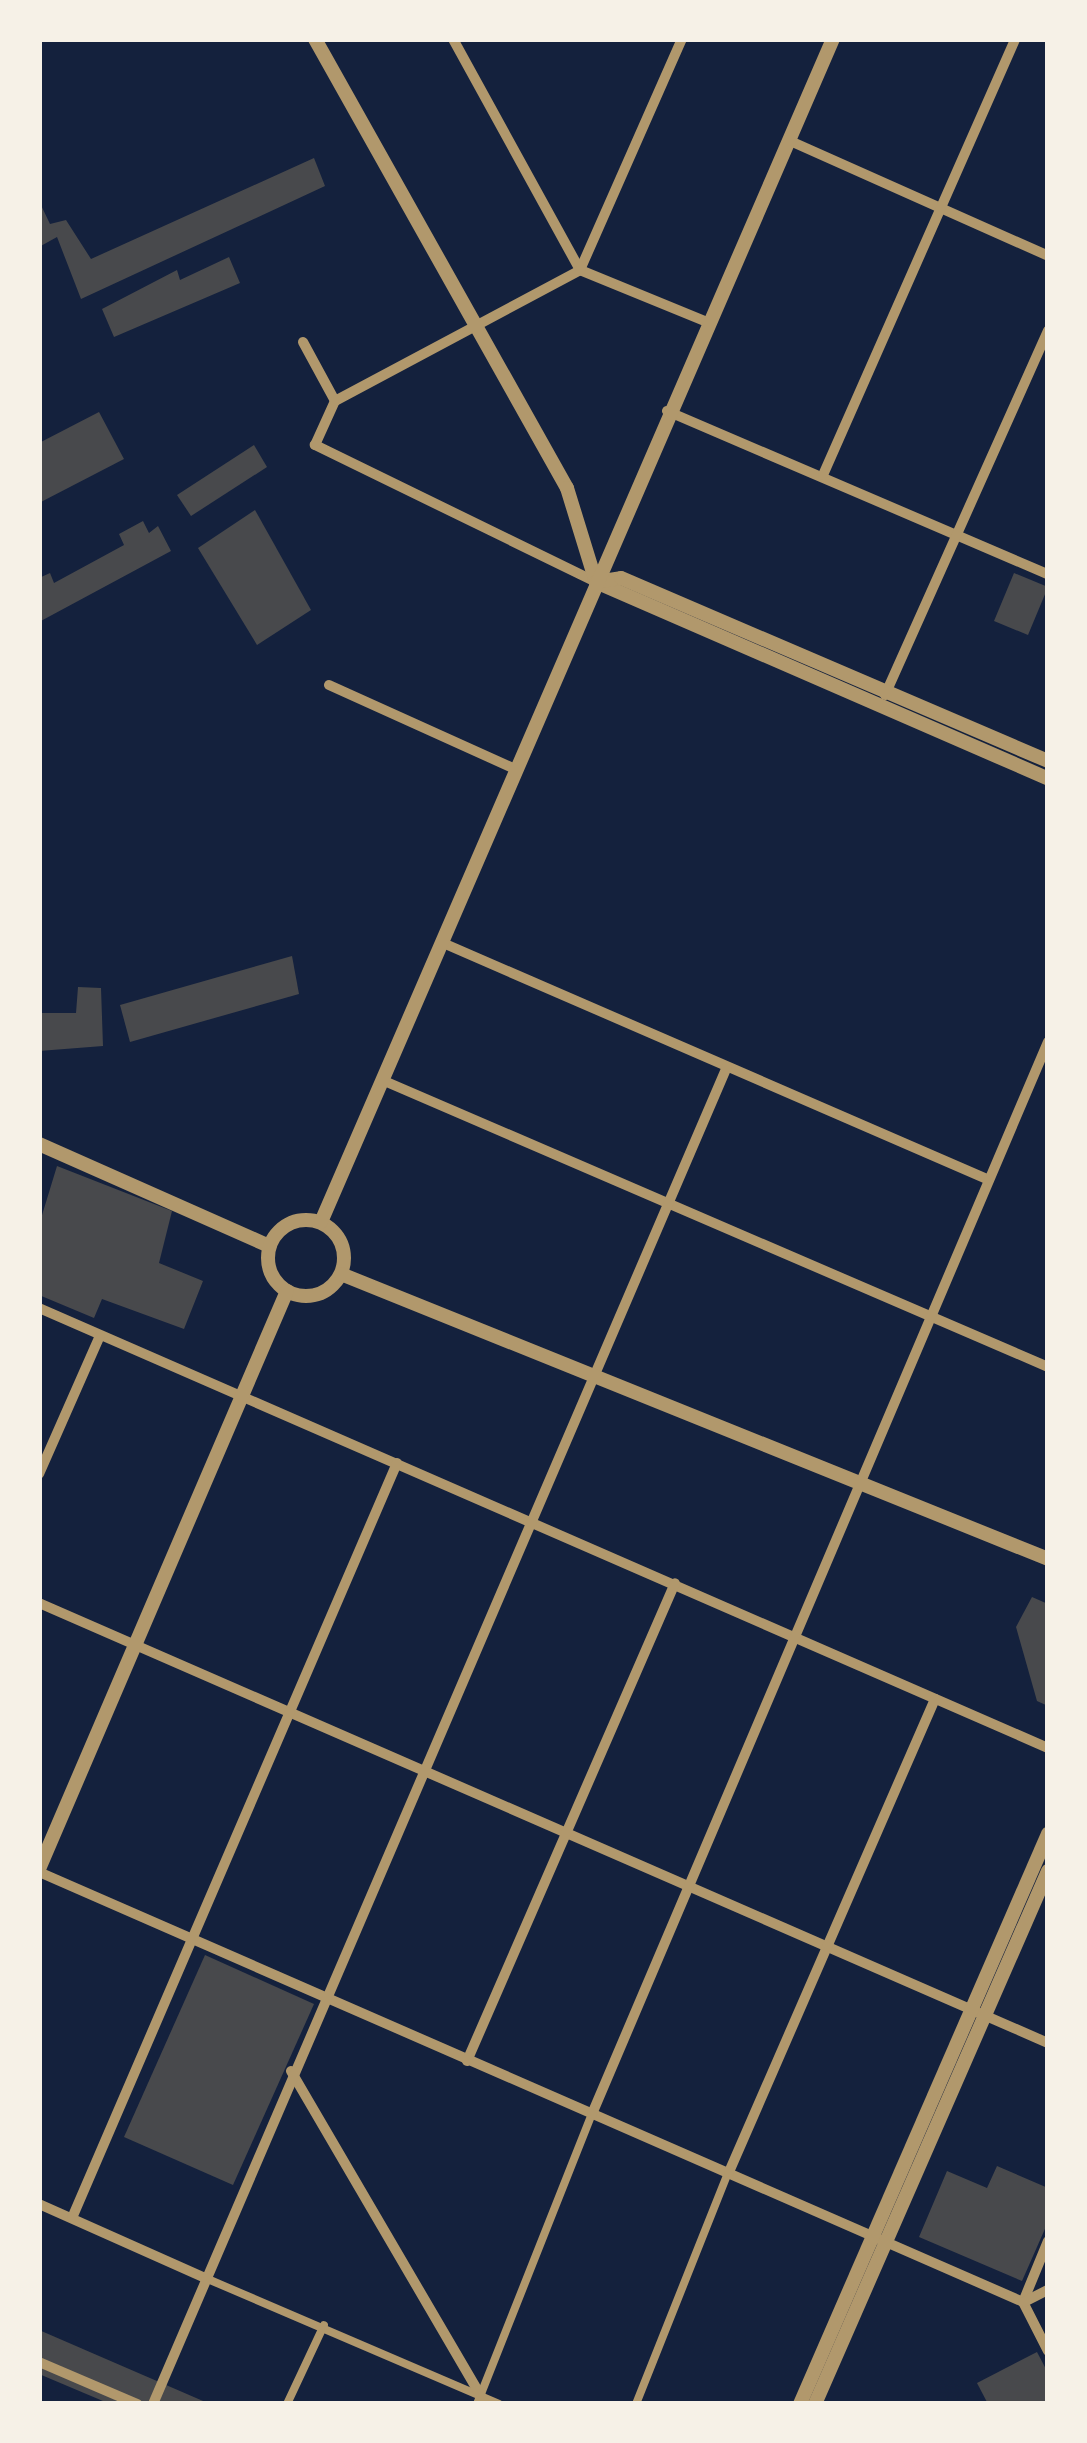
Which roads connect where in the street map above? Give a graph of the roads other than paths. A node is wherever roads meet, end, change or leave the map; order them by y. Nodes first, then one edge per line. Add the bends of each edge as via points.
1 (453, 39) edge
2 (682, 39) edge
3 (833, 39) edge
4 (1016, 39) edge
5 (320, 41) edge
6 (788, 140) junction
7 (943, 209) junction
8 (1048, 256) edge
9 (580, 269) junction
10 (706, 322) junction
11 (478, 327) junction
12 (1048, 331) edge
13 (303, 342) dead end
14 (335, 401) junction
15 (668, 411) junction
16 (823, 475) junction
17 (954, 535) junction
18 (1048, 574) edge
19 (596, 581) junction
20 (329, 685) dead end
21 (883, 698) junction
22 (1048, 761) edge
23 (517, 770) junction
24 (1048, 779) edge
25 (443, 943) junction
26 (1048, 1042) edge
27 (727, 1067) junction
28 (382, 1081) junction
29 (39, 1144) edge
30 (989, 1180) junction
31 (663, 1204) junction
32 (321, 1222) junction
33 (269, 1246) junction
34 (341, 1274) junction
35 (287, 1291) junction
36 (39, 1308) edge
37 (933, 1318) junction
38 (100, 1336) junction
39 (1048, 1367) edge
40 (589, 1372) junction
41 (244, 1397) junction
42 (397, 1463) junction
43 (39, 1474) edge
44 (862, 1484) junction
45 (531, 1519) junction
46 (1048, 1558) edge
47 (675, 1583) junction
48 (39, 1604) edge
49 (794, 1636) junction
50 (136, 1646) junction
51 (935, 1700) junction
52 (290, 1712) junction
53 (1048, 1748) edge
54 (419, 1771) junction
55 (561, 1833) junction
56 (1048, 1834) edge
57 (39, 1870) edge
58 (1048, 1871) edge
59 (686, 1887) junction
60 (190, 1942) junction
61 (828, 1947) junction
62 (322, 2000) junction
63 (979, 2011) junction
64 (1048, 2043) edge
65 (467, 2061) junction
66 (291, 2071) junction
67 (592, 2114) junction
68 (729, 2172) junction
69 (39, 2204) edge
70 (72, 2218) junction
71 (881, 2237) junction
72 (1048, 2240) edge
73 (203, 2277) junction
74 (1048, 2290) edge
75 (1023, 2302) junction
76 (324, 2325) junction
77 (1048, 2350) edge
78 (39, 2362) edge
79 (479, 2400) edge
80 (137, 2404) edge
81 (153, 2404) edge
82 (287, 2404) edge
83 (499, 2404) edge
84 (636, 2404) edge
85 (800, 2404) edge
86 (815, 2404) edge

1 - 9 street
2 - 9 street
3 - 6 street
4 - 7 street
5 - 11 street
6 - 7 street
6 - 10 street
7 - 8 street
7 - 16 street
9 - 10 street
9 - 11 street
10 - 15 street
11 - 14 street
11 - 19 street via 567,488
12 - 17 street
13 - 14 street
14 - 19 street via 315,445
15 - 16 street
15 - 19 street
16 - 17 street
17 - 18 street
17 - 21 street
19 - 21 street
19 - 23 street
20 - 23 street
21 - 22 street
21 - 24 street
23 - 25 street
25 - 27 street
25 - 28 street
26 - 30 street
27 - 30 street
27 - 31 street
28 - 31 street
28 - 32 street
29 - 33 street
30 - 37 street
31 - 37 street
31 - 40 street
32 - 33 street via 290,1222
32 - 34 street via 342,1244
33 - 35 street via 268,1267
34 - 35 street via 317,1294
34 - 40 street
35 - 41 street
36 - 38 street
37 - 39 street
37 - 44 street
38 - 41 street
38 - 43 street
40 - 44 street
40 - 45 street
41 - 42 street
41 - 50 street
42 - 45 street
42 - 52 street
44 - 46 street
44 - 49 street
45 - 47 street
45 - 54 street
47 - 49 street
47 - 55 street
48 - 50 street
49 - 51 street
49 - 59 street
50 - 52 street
50 - 57 street
51 - 53 street
51 - 61 street
52 - 54 street
52 - 60 street
54 - 55 street
54 - 62 street
55 - 59 street
55 - 65 street
56 - 63 street
57 - 60 street
58 - 63 street
59 - 61 street
59 - 67 street
60 - 62 street
60 - 70 street
61 - 63 street
61 - 68 street
62 - 65 street
62 - 66 street
63 - 64 street
63 - 71 street
65 - 67 street
66 - 73 street
66 - 79 street
67 - 68 street
67 - 79 street
68 - 71 street
68 - 84 street
69 - 70 street
70 - 73 street
71 - 75 street
71 - 85 street
71 - 86 street
72 - 75 street
73 - 76 street
73 - 81 street
74 - 75 street
75 - 77 street
76 - 79 street
76 - 82 street
78 - 80 street
79 - 83 street

